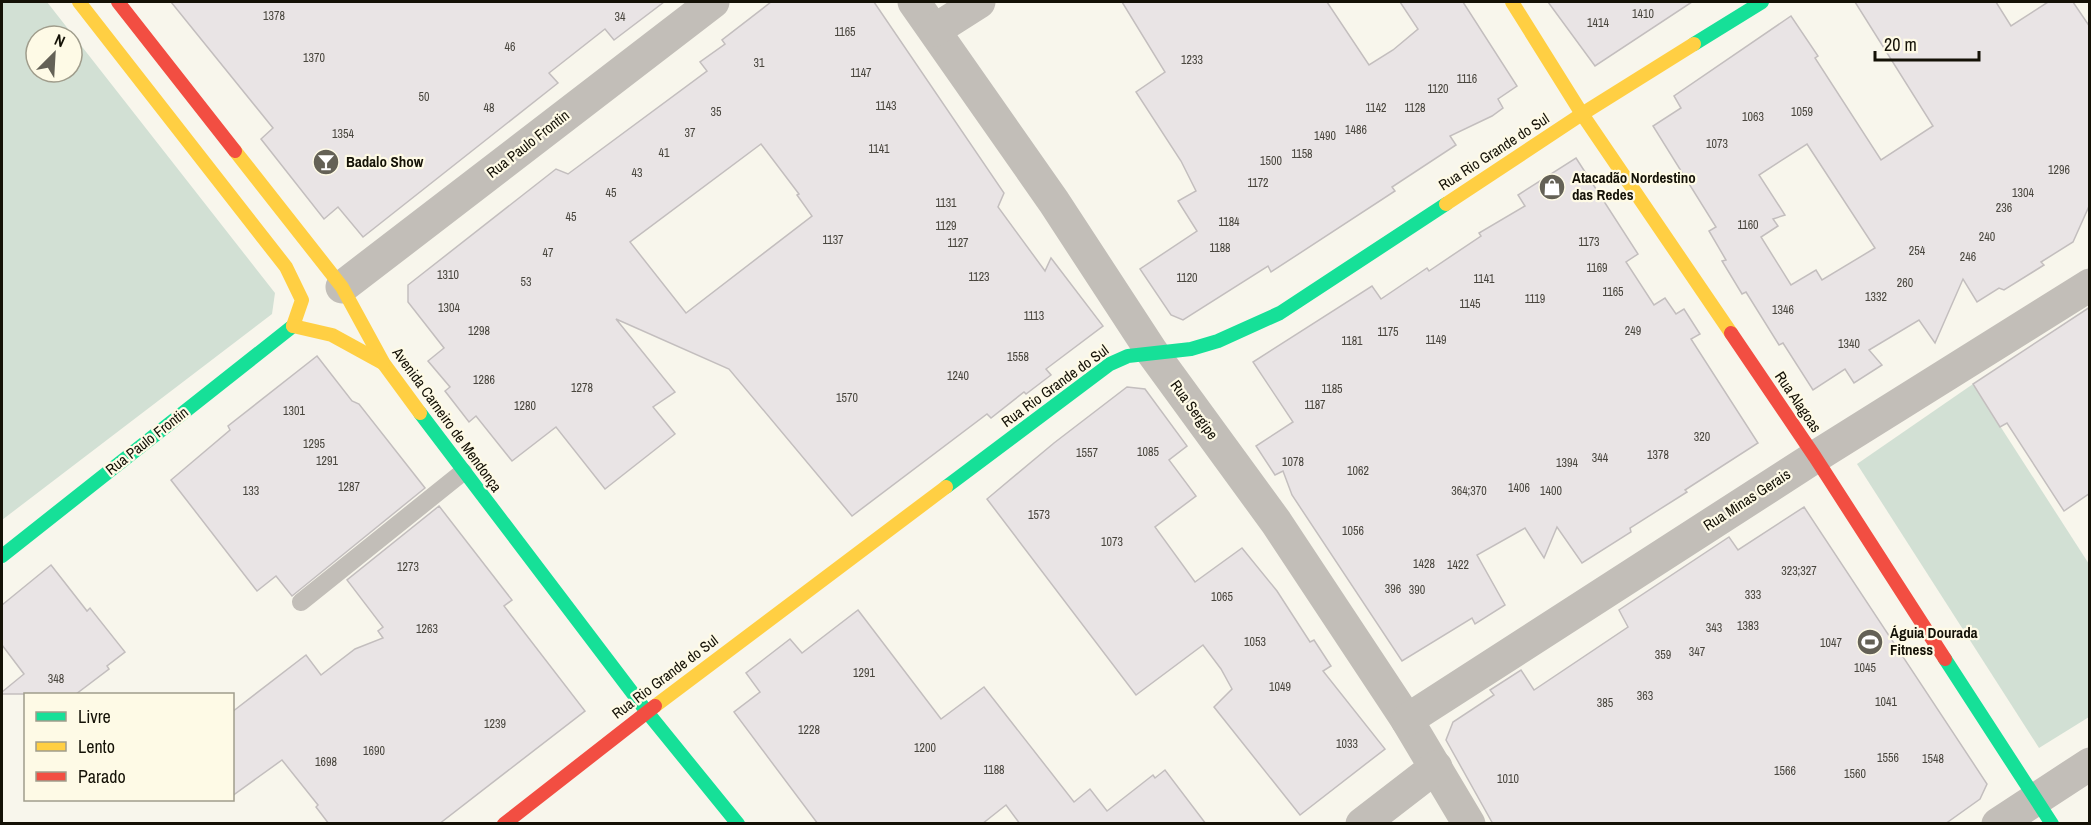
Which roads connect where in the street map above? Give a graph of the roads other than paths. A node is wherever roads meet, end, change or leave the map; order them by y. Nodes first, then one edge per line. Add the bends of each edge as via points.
1 (79, 2) edge
2 (118, 2) edge
3 (713, 2) edge
4 (914, 2) edge
5 (979, 2) edge
6 (1512, 2) edge
7 (1762, 2) edge
8 (936, 30) junction
9 (1582, 114) junction
10 (2090, 285) edge
11 (342, 287) junction
12 (293, 326) junction
13 (1152, 352) junction
14 (384, 364) junction
15 (1815, 456) junction
16 (464, 472) junction
17 (2, 556) edge
18 (302, 602) dead end
19 (647, 712) junction
20 (1407, 720) junction
21 (2090, 764) edge
22 (1436, 767) junction
23 (2044, 811) edge
24 (504, 824) edge
25 (738, 824) edge
26 (1362, 824) edge
27 (1469, 824) edge
28 (1998, 824) edge

1 - 12 street via 286,267 302,300
2 - 11 street, Avenida Carneiro de Mendonça
3 - 11 street, Rua Paulo Frontin
4 - 8 street, Rua Sergipe
5 - 8 street
6 - 9 street, Rua Alagoas
7 - 9 street, Rua Rio Grande do Sul
8 - 13 street, Rua Sergipe
9 - 13 street, Rua Rio Grande do Sul via 1280,313 1218,341 1191,349
9 - 15 street, Rua Alagoas
10 - 15 street, Rua Minas Gerais
11 - 14 street, Avenida Carneiro de Mendonça
12 - 14 street via 332,335
12 - 17 street, Rua Paulo Frontin
13 - 19 street, Rua Rio Grande do Sul via 1110,363
13 - 20 street, Rua Sergipe via 1276,522
14 - 16 street, Avenida Carneiro de Mendonça
15 - 20 street, Rua Minas Gerais
15 - 23 street, Rua Alagoas
16 - 18 lane
16 - 19 street, Avenida Carneiro de Mendonça
19 - 24 street, Rua Rio Grande do Sul
19 - 25 street, Avenida Carneiro de Mendonça
20 - 22 street, Rua Sergipe
21 - 23 street
22 - 26 street
22 - 27 street, Rua Sergipe
23 - 28 street

